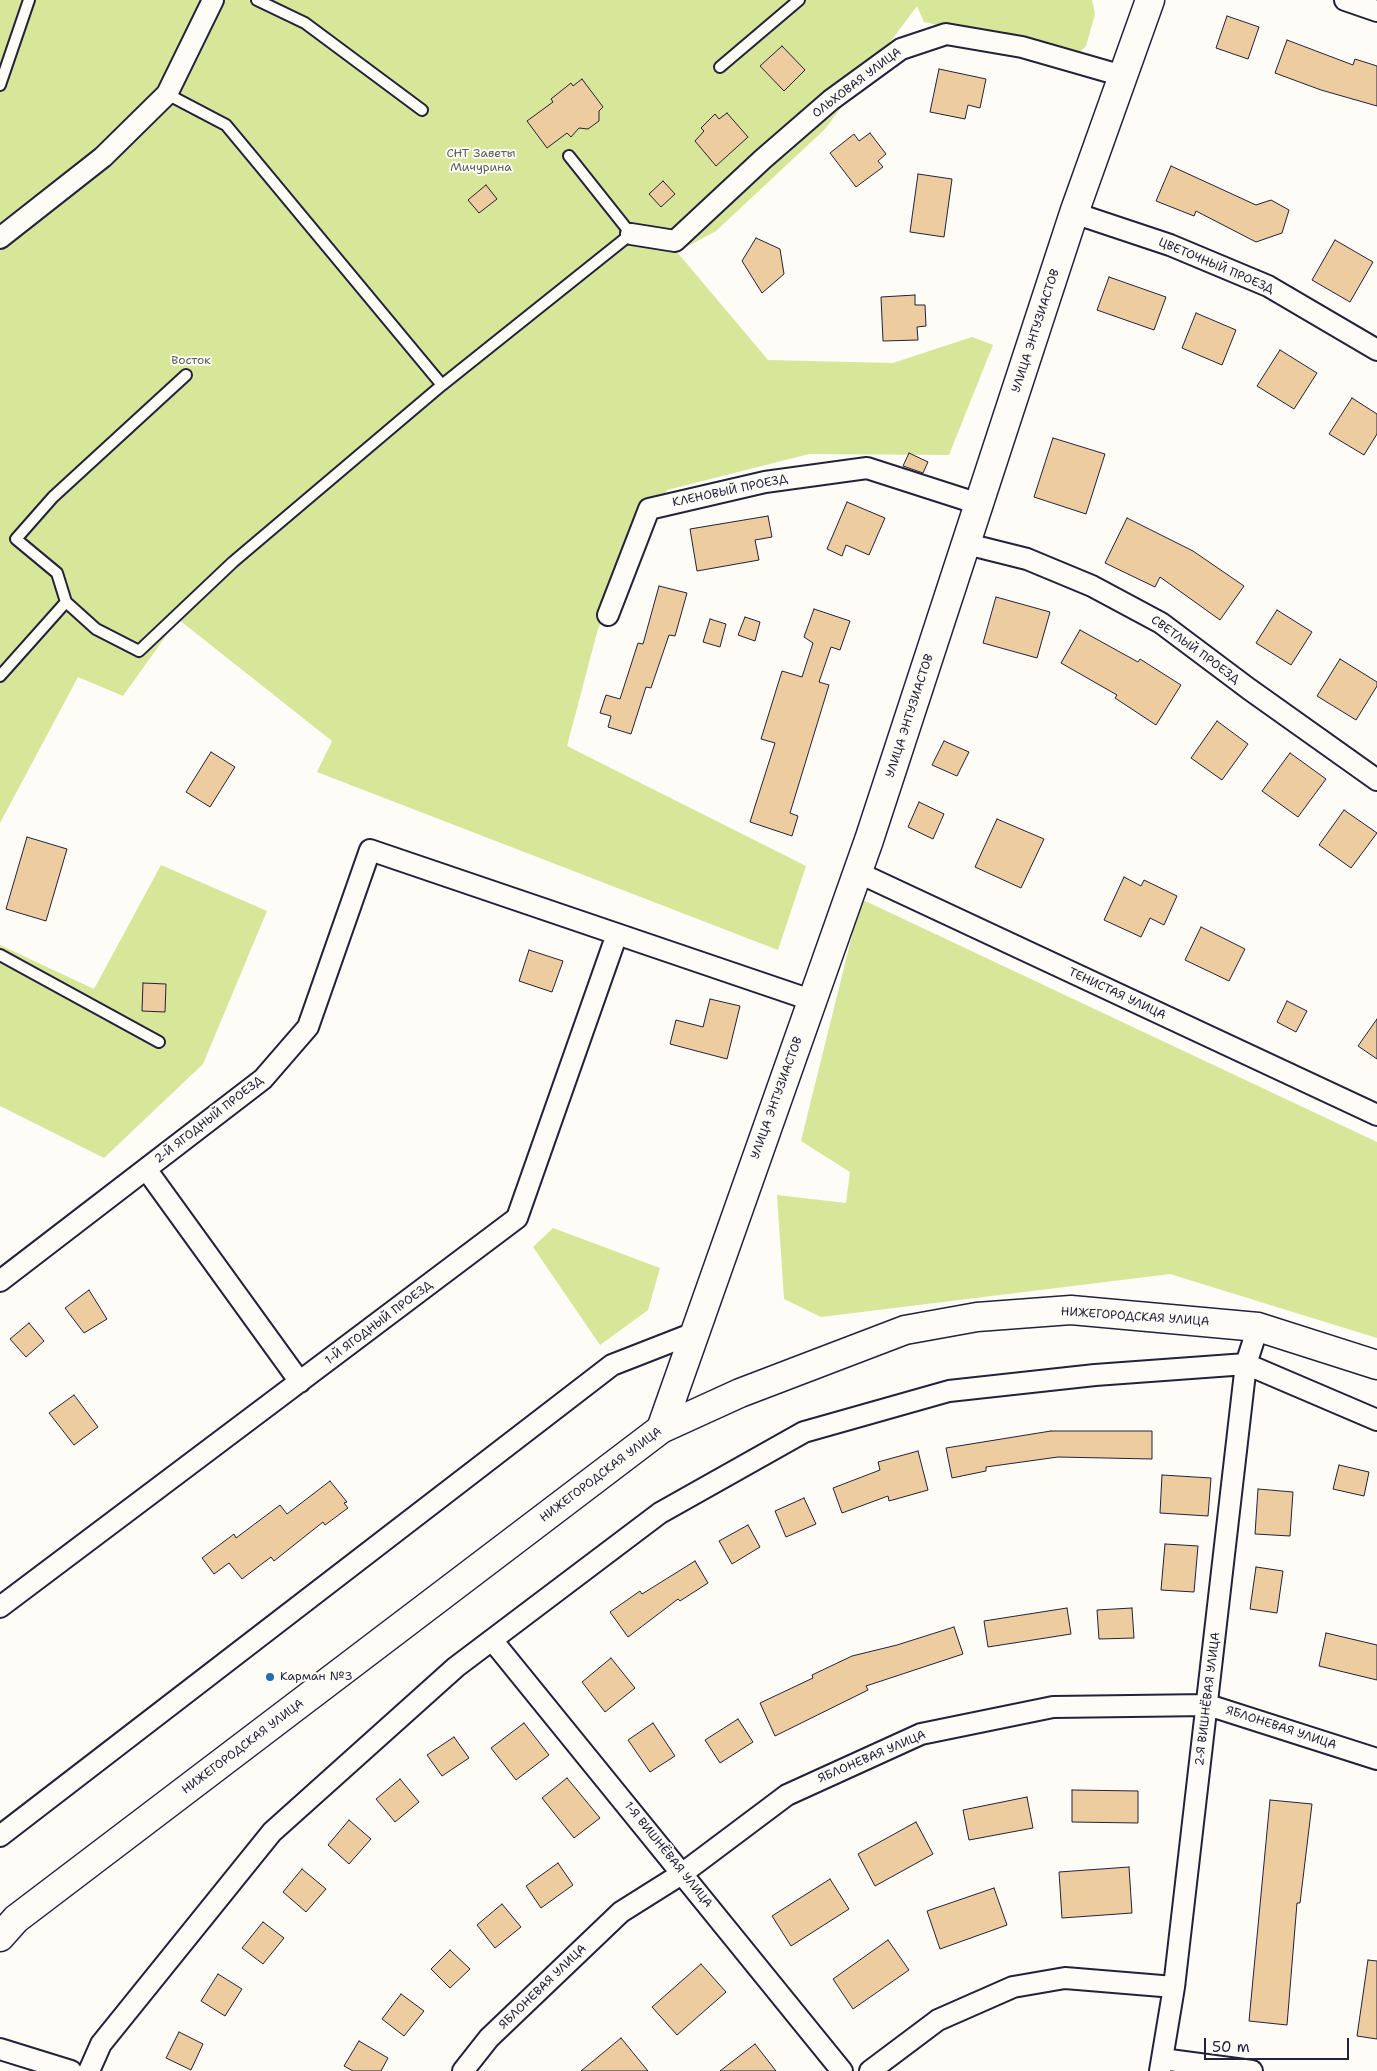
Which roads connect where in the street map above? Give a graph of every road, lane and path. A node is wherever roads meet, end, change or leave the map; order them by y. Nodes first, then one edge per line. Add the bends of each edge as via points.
1 (29, 0) edge
2 (212, 0) edge
3 (257, 0) edge
4 (799, 0) edge
5 (1345, 0) edge
6 (1145, 8) edge
7 (1377, 11) edge
8 (720, 67) dead end
9 (1123, 76) junction
10 (0, 85) edge
11 (167, 94) junction
12 (422, 110) dead end
13 (569, 156) dead end
14 (1074, 213) junction
15 (631, 234) junction
16 (0, 238) edge
17 (1377, 350) edge
18 (186, 375) dead end
19 (442, 385) junction
20 (979, 504) junction
21 (967, 544) junction
22 (66, 602) junction
23 (608, 615) dead end
24 (0, 676) edge
25 (1377, 780) edge
26 (857, 872) junction
27 (617, 934) junction
28 (0, 955) edge
29 (811, 1000) junction
30 (159, 1042) dead end
31 (1377, 1115) edge
32 (146, 1169) junction
33 (0, 1281) edge
34 (1258, 1327) junction
35 (694, 1333) junction
36 (1246, 1364) junction
37 (1377, 1365) edge
38 (300, 1382) junction
39 (1377, 1420) edge
40 (661, 1429) junction
41 (0, 1607) edge
42 (492, 1640) junction
43 (1208, 1705) junction
44 (1377, 1759) edge
45 (0, 1836) edge
46 (683, 1873) junction
47 (0, 1937) edge
48 (1174, 1987) junction
49 (0, 2049) edge
50 (1161, 2065) edge
51 (71, 2071) edge
52 (89, 2071) edge
53 (464, 2071) edge
54 (842, 2071) edge
55 (870, 2071) edge
56 (1252, 2071) edge

1 - 10 lane
2 - 11 street
3 - 12 lane via 305,23
4 - 8 lane
5 - 7 street
6 - 9 street, УЛИЦА ЭНТУЗИАСТОВ
9 - 14 street, УЛИЦА ЭНТУЗИАСТОВ
9 - 15 street, ОЛЬХОВАЯ УЛИЦА via 1022,47 946,34 900,48 831,100 675,241
11 - 16 street via 103,157
11 - 19 lane via 226,125
13 - 15 lane
14 - 17 street, ЦВЕТОЧНЫЙ ПРОЕЗД via 1170,245 1268,286
14 - 20 street, УЛИЦА ЭНТУЗИАСТОВ
15 - 19 lane
18 - 22 lane via 53,497 16,540 57,573
19 - 22 lane via 233,562 138,650 96,629
20 - 21 street, УЛИЦА ЭНТУЗИАСТОВ
20 - 23 street, КЛЕНОВЫЙ ПРОЕЗД via 867,468 765,482 649,509
21 - 25 street, СВЕТЛЫЙ ПРОЕЗД via 1027,559 1092,586 1161,623
21 - 26 street, УЛИЦА ЭНТУЗИАСТОВ
22 - 24 lane
26 - 29 street, УЛИЦА ЭНТУЗИАСТОВ
26 - 31 street, ТЕНИСТАЯ УЛИЦА
27 - 29 street
27 - 32 street, 2-Й ЯГОДНЫЙ ПРОЕЗД via 370,850 308,1026 263,1079
27 - 38 street, 1-Й ЯГОДНЫЙ ПРОЕЗД via 518,1218
28 - 30 lane
29 - 35 street, УЛИЦА ЭНТУЗИАСТОВ
32 - 33 street, 2-Й ЯГОДНЫЙ ПРОЕЗД
32 - 38 street
34 - 36 street, 2-Я ВИШНЁВАЯ УЛИЦА
34 - 37 street, НИЖЕГОРОДСКАЯ УЛИЦА
34 - 40 street, НИЖЕГОРОДСКАЯ УЛИЦА via 1071,1310 977,1317 905,1330 740,1393
35 - 40 street, УЛИЦА ЭНТУЗИАСТОВ
35 - 45 street via 612,1365
36 - 39 street
36 - 42 street via 1095,1375 949,1391 804,1432 660,1513
36 - 43 street, 2-Я ВИШНЁВАЯ УЛИЦА
38 - 41 street, 1-Й ЯГОДНЫЙ ПРОЕЗД
40 - 47 street, НИЖЕГОРОДСКАЯ УЛИЦА via 16,1919
42 - 46 street, 1-Я ВИШНЁВАЯ УЛИЦА
42 - 52 street via 456,1667 272,1832 101,2044
43 - 44 street, ЯБЛОНЕВАЯ УЛИЦА
43 - 46 street, ЯБЛОНЕВАЯ УЛИЦА via 1053,1707 922,1734 787,1795
43 - 48 street, 2-Я ВИШНЁВАЯ УЛИЦА
46 - 53 street, ЯБЛОНЕВАЯ УЛИЦА via 621,1912 489,2038
46 - 54 street, 1-Я ВИШНЁВАЯ УЛИЦА
48 - 50 street, 2-Я ВИШНЁВАЯ УЛИЦА
48 - 55 street via 1065,1978 1013,1986 938,2020
49 - 51 street
50 - 56 street

